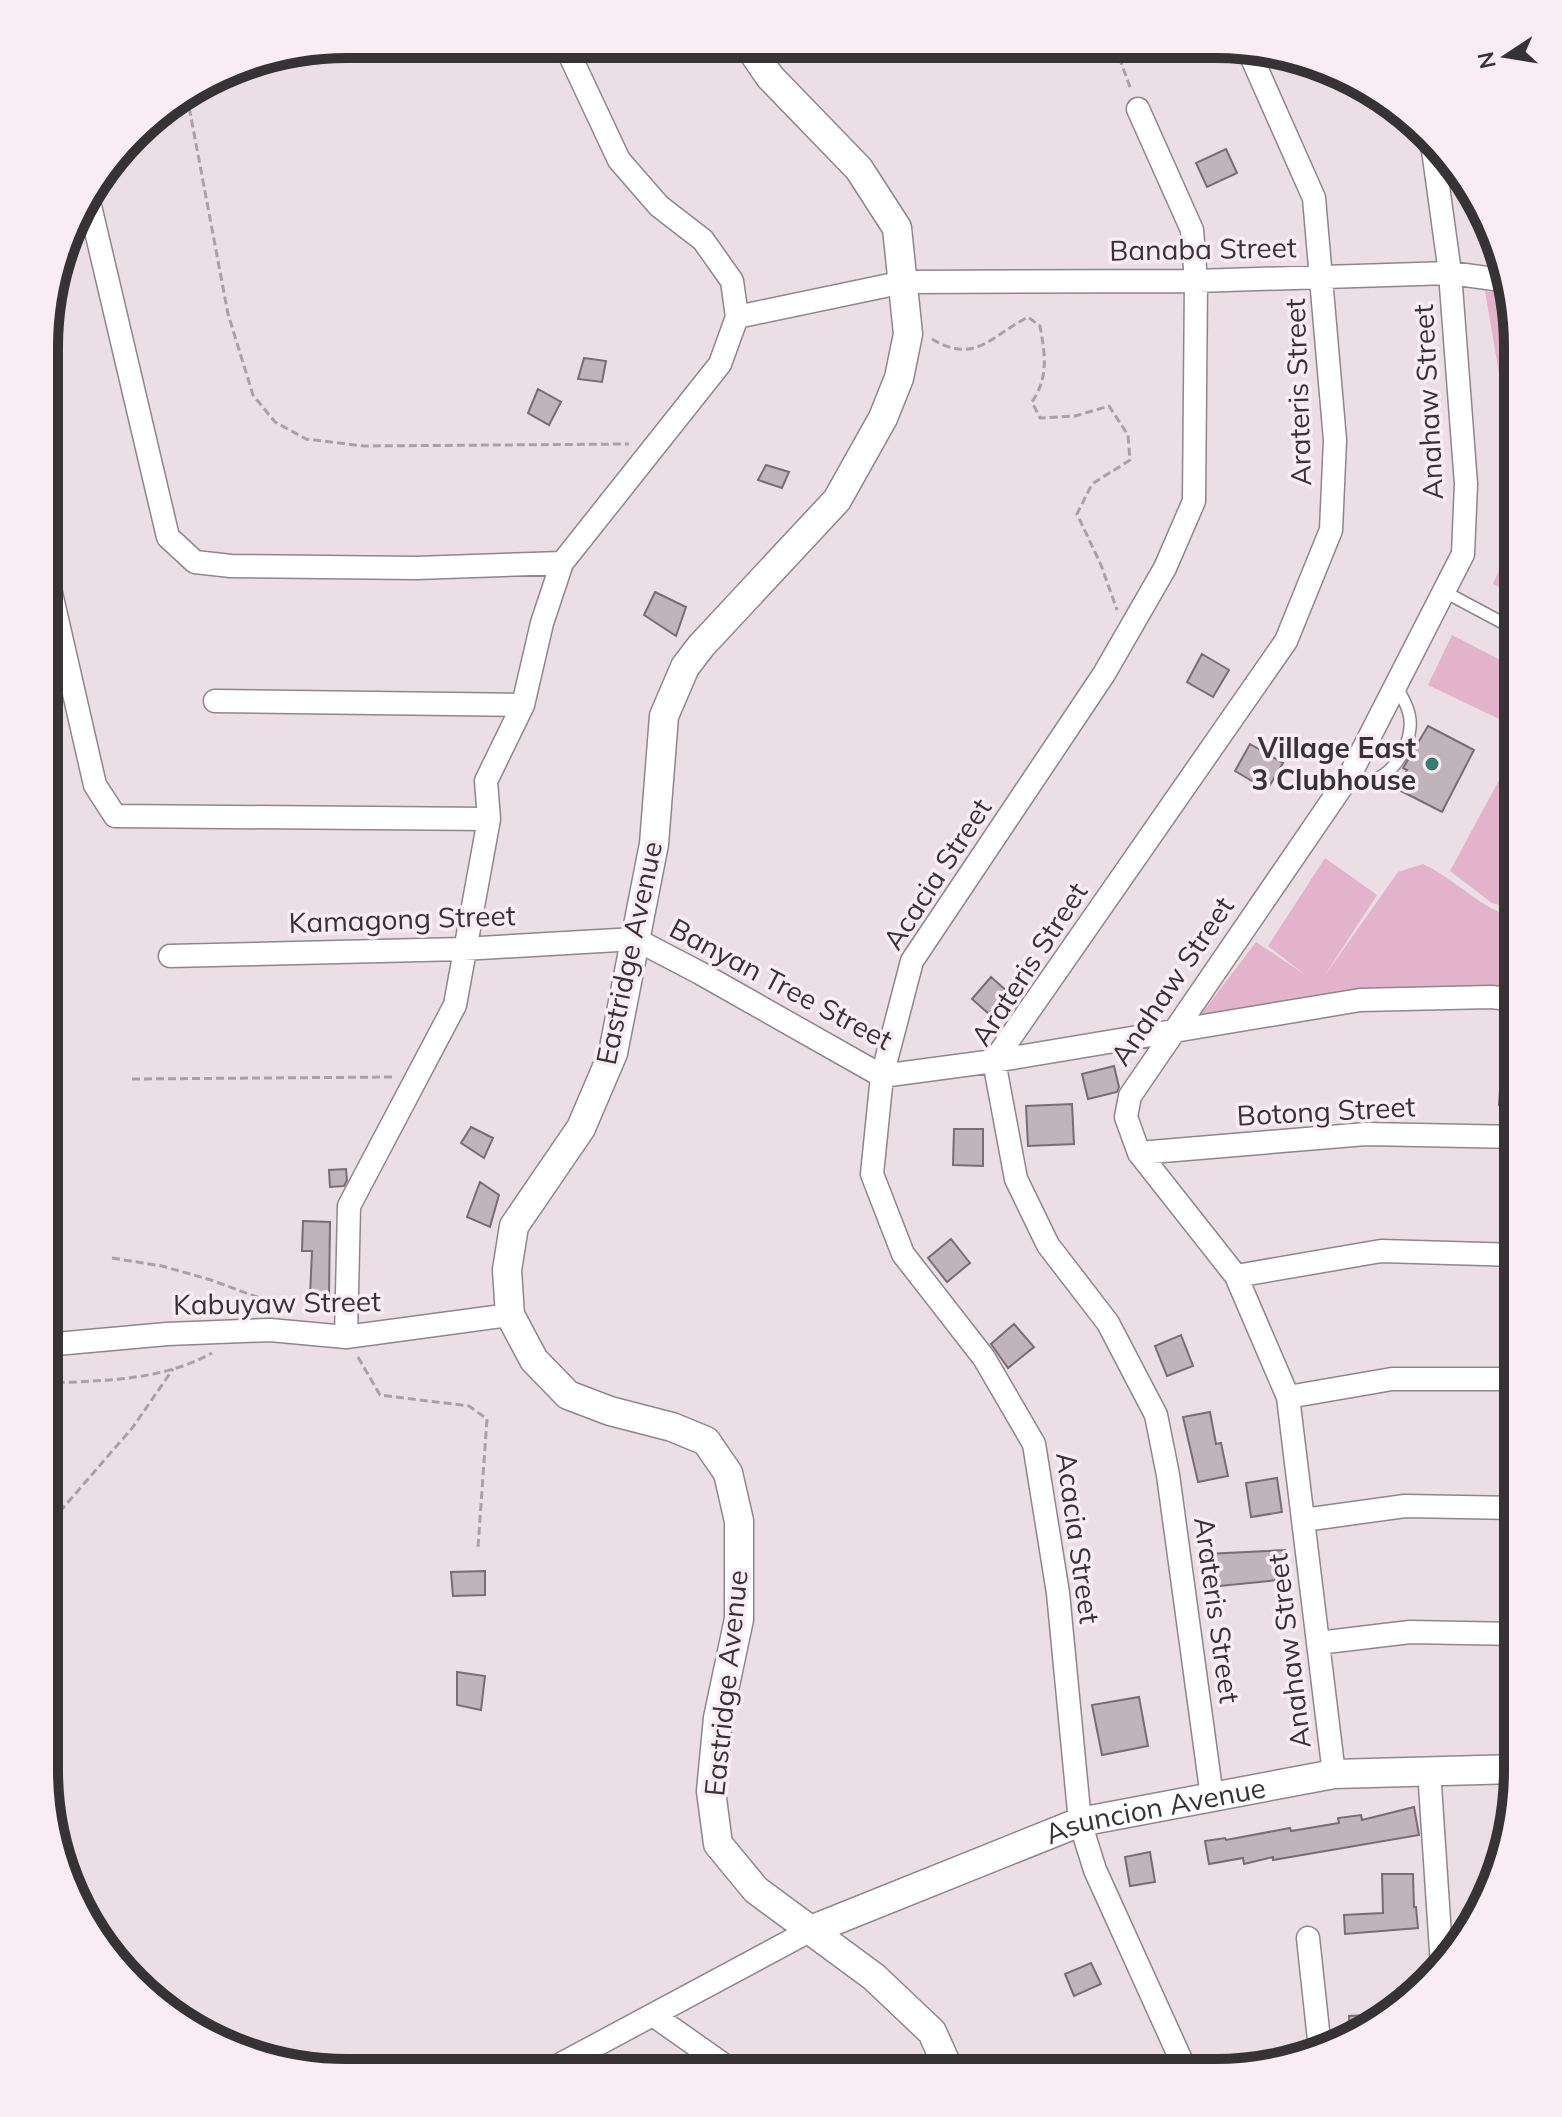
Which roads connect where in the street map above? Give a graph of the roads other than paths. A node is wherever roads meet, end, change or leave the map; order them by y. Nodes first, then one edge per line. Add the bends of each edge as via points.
1 (571, 58) edge
2 (757, 58) edge
3 (1253, 60) edge
4 (1138, 109) road end
5 (1434, 160) edge
6 (92, 213) edge
7 (1450, 273) junction
8 (1322, 277) junction
9 (1496, 279) edge
10 (1196, 281) junction
11 (904, 282) junction
12 (737, 317) junction
13 (562, 563) junction
14 (1445, 592) junction
15 (58, 623) edge
16 (1504, 624) edge
17 (1396, 686) junction
18 (215, 701) dead end
19 (523, 705) junction
20 (1344, 783) junction
21 (489, 819) junction
22 (635, 939) junction
23 (463, 949) junction
24 (170, 956) dead end
25 (1504, 998) edge
26 (1174, 1030) junction
27 (994, 1061) junction
28 (882, 1076) junction
29 (1504, 1137) edge
30 (1139, 1153) junction
31 (1504, 1255) edge
32 (1236, 1276) junction
33 (510, 1315) junction
34 (346, 1337) junction
35 (58, 1344) edge
36 (1504, 1379) edge
37 (1288, 1397) junction
38 (1504, 1508) edge
39 (1304, 1520) junction
40 (1504, 1634) edge
41 (1318, 1643) junction
42 (1504, 1769) edge
43 (1429, 1770) junction
44 (1334, 1774) junction
45 (1212, 1797) junction
46 (1080, 1822) junction
47 (811, 1930) junction
48 (1308, 1938) dead end
49 (1441, 1950) edge
50 (653, 2015) junction
51 (1319, 2039) edge
52 (570, 2059) edge
53 (716, 2059) edge
54 (944, 2059) edge
55 (1181, 2059) edge

1 - 12 street via 619,160 659,206 703,240 732,281
2 - 11 street, Eastridge Avenue via 867,181 897,228
3 - 8 street, Arateris Street via 1314,198
4 - 10 street, Acacia Street via 1192,230
5 - 7 street, Anahaw Street
6 - 13 street via 168,537 195,562 416,568
7 - 8 street, Banaba Street
7 - 9 street, Banaba Street
7 - 14 street, Anahaw Street via 1466,484 1463,554
8 - 10 street, Banaba Street
8 - 27 street, Arateris Street via 1335,440 1331,530 1286,641
10 - 11 street, Banaba Street
10 - 28 street, Acacia Street via 1194,501 1165,568 1104,674 912,961
11 - 12 street, Banaba Street
11 - 22 street, Eastridge Avenue via 908,334 883,418 837,500 685,667 664,716 654,844
12 - 13 street via 720,364
13 - 19 street
14 - 16 lane
14 - 17 street, Anahaw Street
15 - 21 street via 95,785 115,816
17 - 20 street, Anahaw Street
17 - 20 lane via 1411,726 1403,753 1391,770 1371,781
18 - 19 street
19 - 21 street via 486,781
20 - 26 street, Anahaw Street
21 - 23 street
22 - 23 street, Kamagong Street
22 - 28 street, Banyan Tree Street
22 - 33 street, Eastridge Avenue via 613,1053 581,1128 514,1226 507,1270
23 - 24 street, Kamagong Street
23 - 34 street via 455,1005 349,1206
25 - 26 street, Banyan Tree Street via 1360,1000
26 - 27 street, Banyan Tree Street
26 - 30 street, Anahaw Street via 1130,1096 1126,1117
27 - 28 street, Banyan Tree Street
27 - 45 street, Arateris Street via 1016,1179 1048,1245 1108,1323 1156,1415
28 - 46 street, Acacia Street via 872,1174 903,1254 984,1358 1034,1444 1058,1593
29 - 30 street, Botong Street via 1366,1134
30 - 32 street, Anahaw Street
31 - 32 street via 1381,1251
32 - 37 street, Anahaw Street
33 - 34 street, Kabuyaw Street
33 - 47 street, Eastridge Avenue via 534,1360 568,1395 706,1441 728,1473 739,1521 739,1619 718,1718 711,1791 718,1844 756,1890
34 - 35 street, Kabuyaw Street via 262,1330
36 - 37 street via 1392,1379
37 - 39 street, Anahaw Street
38 - 39 street via 1405,1506
39 - 41 street, Anahaw Street
40 - 41 street via 1410,1632
41 - 44 street, Anahaw Street
42 - 43 street, Asuncion Avenue
43 - 44 street, Asuncion Avenue
43 - 49 street
44 - 45 street, Asuncion Avenue
45 - 46 street, Asuncion Avenue
46 - 47 street, Asuncion Avenue
46 - 55 street, Acacia Street via 1095,1870
47 - 50 street
47 - 54 street, Eastridge Avenue via 874,1977 932,2032
48 - 51 street
50 - 52 street
50 - 53 street

